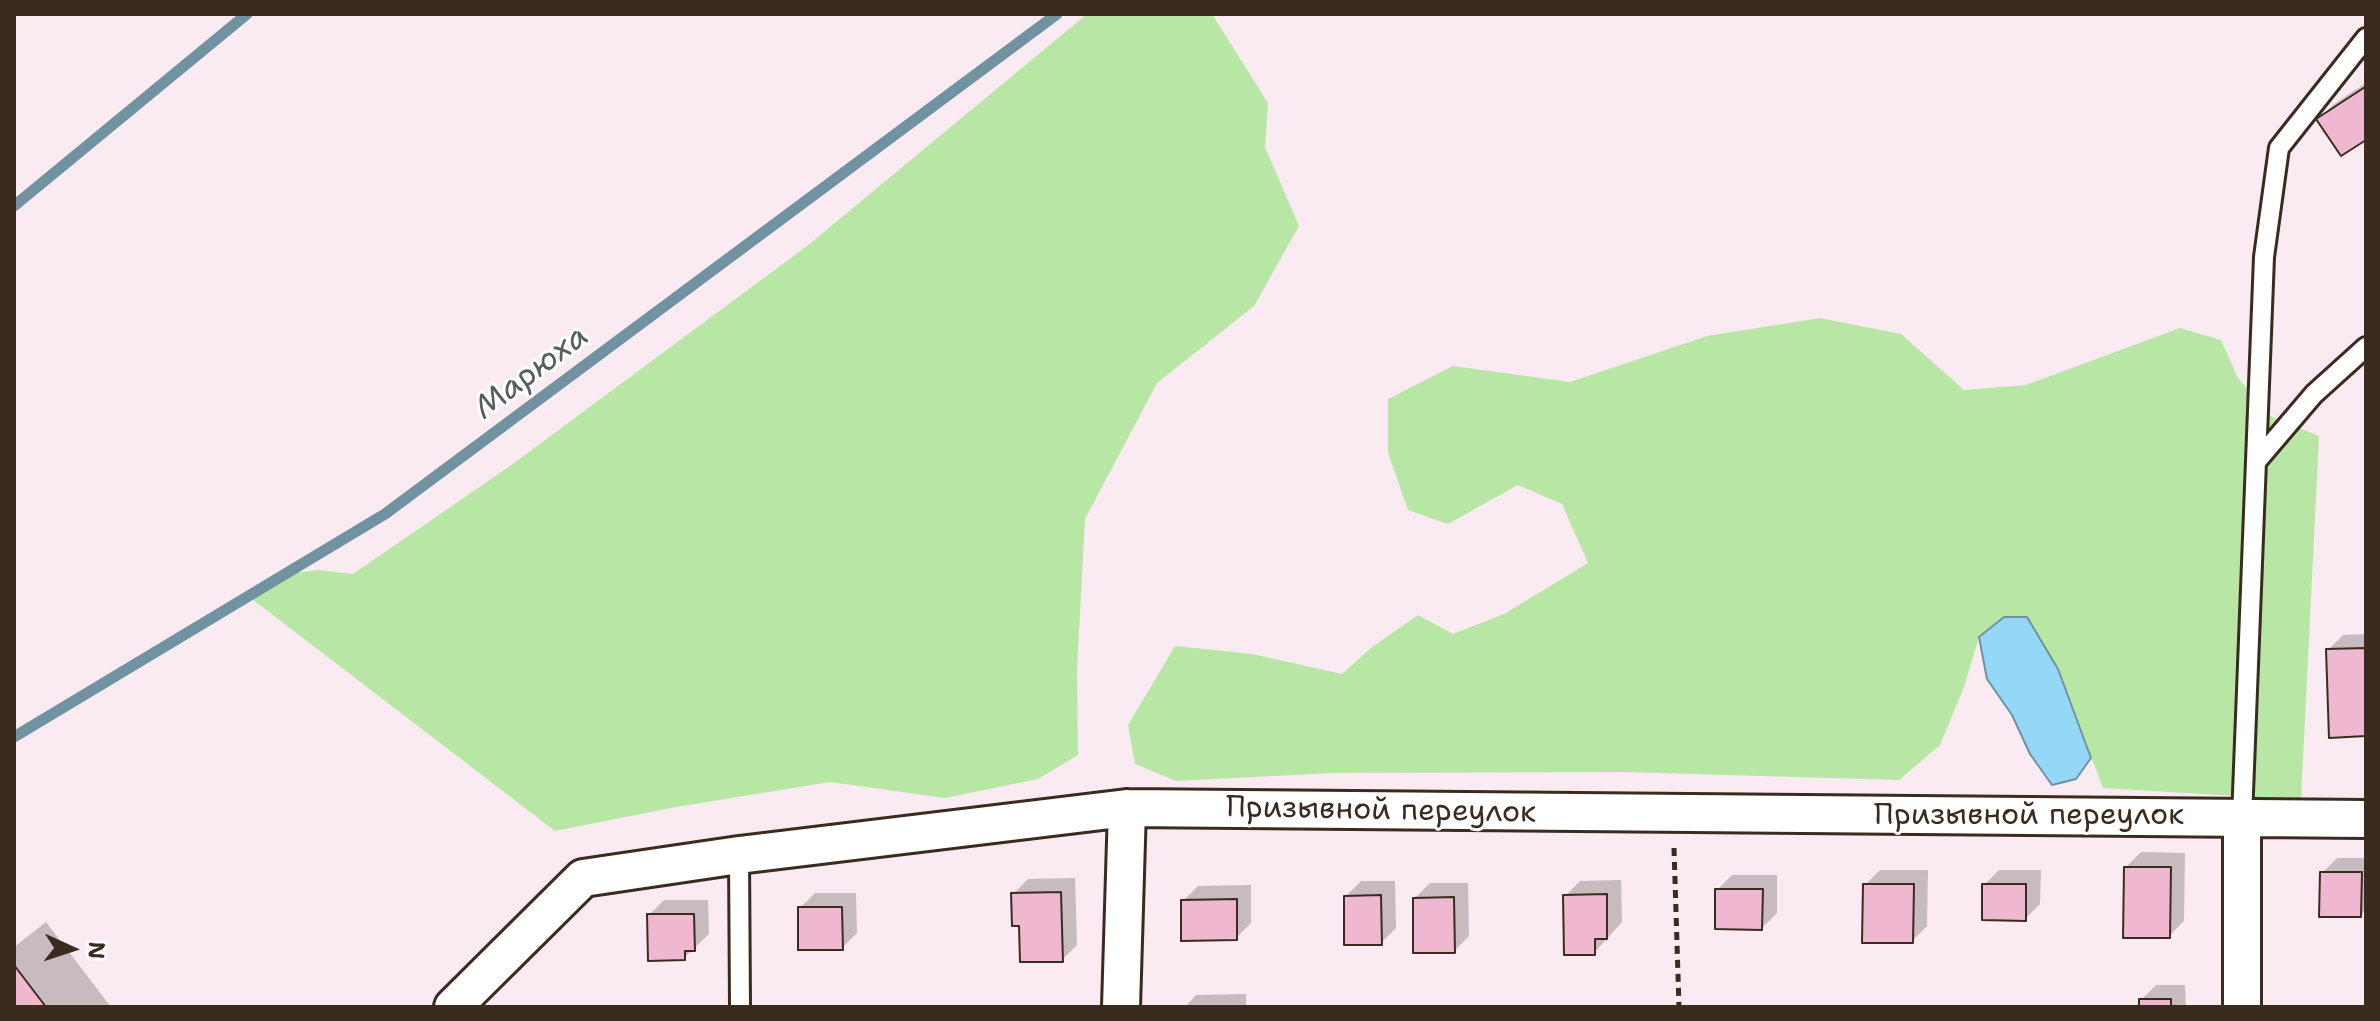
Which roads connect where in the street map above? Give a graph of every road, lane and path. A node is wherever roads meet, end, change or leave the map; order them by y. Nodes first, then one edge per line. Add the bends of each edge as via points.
1 (2366, 38) edge
2 (2366, 347) edge
3 (2256, 462) junction
4 (1127, 808) junction
5 (1673, 814) junction
6 (2242, 818) junction
7 (2366, 819) edge
8 (739, 855) junction
9 (453, 1007) edge
10 (740, 1007) edge
11 (1121, 1007) edge
12 (1679, 1007) edge
13 (2242, 1007) edge

1 - 3 lane via 2279,148 2264,257
2 - 3 lane via 2314,394
3 - 6 lane
4 - 5 street, Призывной переулок
4 - 8 street, Призывной переулок
4 - 11 street
5 - 6 street, Призывной переулок
5 - 12 path
6 - 7 street, Призывной переулок
6 - 13 street
8 - 9 street, Призывной переулок via 583,878
8 - 10 lane

